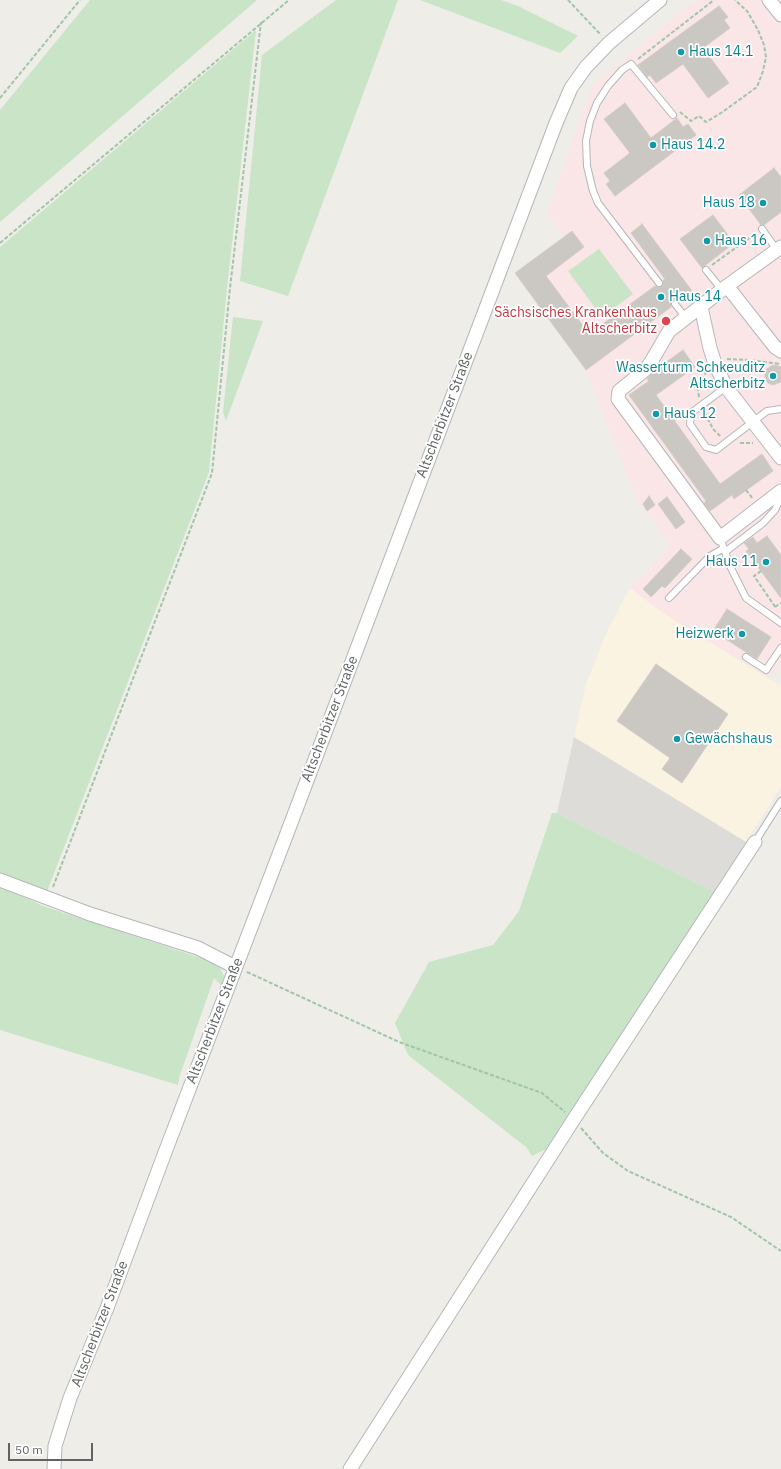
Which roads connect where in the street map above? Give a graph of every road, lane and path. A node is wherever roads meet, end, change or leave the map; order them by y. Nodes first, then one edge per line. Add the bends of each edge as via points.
1 (80, 0) edge
2 (288, 0) edge
3 (568, 0) edge
4 (660, 0) edge
5 (714, 0) edge
6 (735, 0) edge
7 (769, 0) edge
8 (781, 15) edge
9 (261, 22) junction
10 (609, 44) junction
11 (631, 64) junction
12 (0, 98) edge
13 (673, 115) joint
14 (762, 229) joint
15 (0, 243) edge
16 (779, 249) edge
17 (706, 270) joint
18 (659, 283) dead end
19 (724, 288) junction
20 (675, 304) dead end
21 (701, 307) junction
22 (686, 318) junction
23 (781, 351) edge
24 (726, 386) junction
25 (781, 410) edge
26 (753, 421) junction
27 (713, 429) dead end
28 (727, 441) junction
29 (778, 454) edge
30 (781, 491) edge
31 (781, 497) edge
32 (781, 506) edge
33 (775, 510) junction
34 (723, 546) junction
35 (761, 570) dead end
36 (669, 598) dead end
37 (781, 603) edge
38 (775, 607) junction
39 (778, 611) dead end
40 (781, 623) edge
41 (781, 648) edge
42 (746, 658) dead end
43 (781, 801) edge
44 (755, 842) joint
45 (0, 880) edge
46 (47, 898) junction
47 (235, 967) junction
48 (574, 1119) junction
49 (781, 1250) edge
50 (54, 1469) edge
51 (350, 1469) edge

1 - 12 path
2 - 9 path
3 - 10 path
4 - 10 street, Altscherbitzer Straße
5 - 11 path
6 - 13 path via 751,17 764,45 766,57 758,87 706,122 699,116 691,121 680,111
7 - 8 street
9 - 15 path
9 - 46 path via 230,288 212,472
10 - 47 street, Altscherbitzer Straße via 586,67 571,88 556,123
11 - 13 lane
11 - 18 lane via 608,86 595,109 586,141 587,166 598,203
14 - 16 lane
14 - 17 path
16 - 19 street
17 - 19 lane
19 - 21 street
19 - 23 street
20 - 22 lane
21 - 22 street
21 - 24 street via 715,364
22 - 34 street via 669,331 645,370 619,391 618,399
24 - 26 street
24 - 28 lane via 691,414 690,424 706,446 716,450
25 - 26 lane via 767,411
26 - 28 lane
26 - 29 street
27 - 28 path
28 - 29 path via 758,443
30 - 34 street
31 - 33 lane
32 - 33 lane
33 - 34 lane via 763,523
34 - 36 lane
34 - 40 lane via 730,568 746,598
35 - 38 path via 754,576
37 - 38 path
38 - 39 path
41 - 42 lane via 766,670
43 - 44 lane
44 - 48 street
45 - 46 street
46 - 47 street via 198,948
47 - 48 path via 399,1042 542,1093
47 - 50 street, Altscherbitzer Straße via 107,1308 70,1398 55,1446
48 - 49 path via 603,1153 628,1171 731,1217
48 - 51 street

